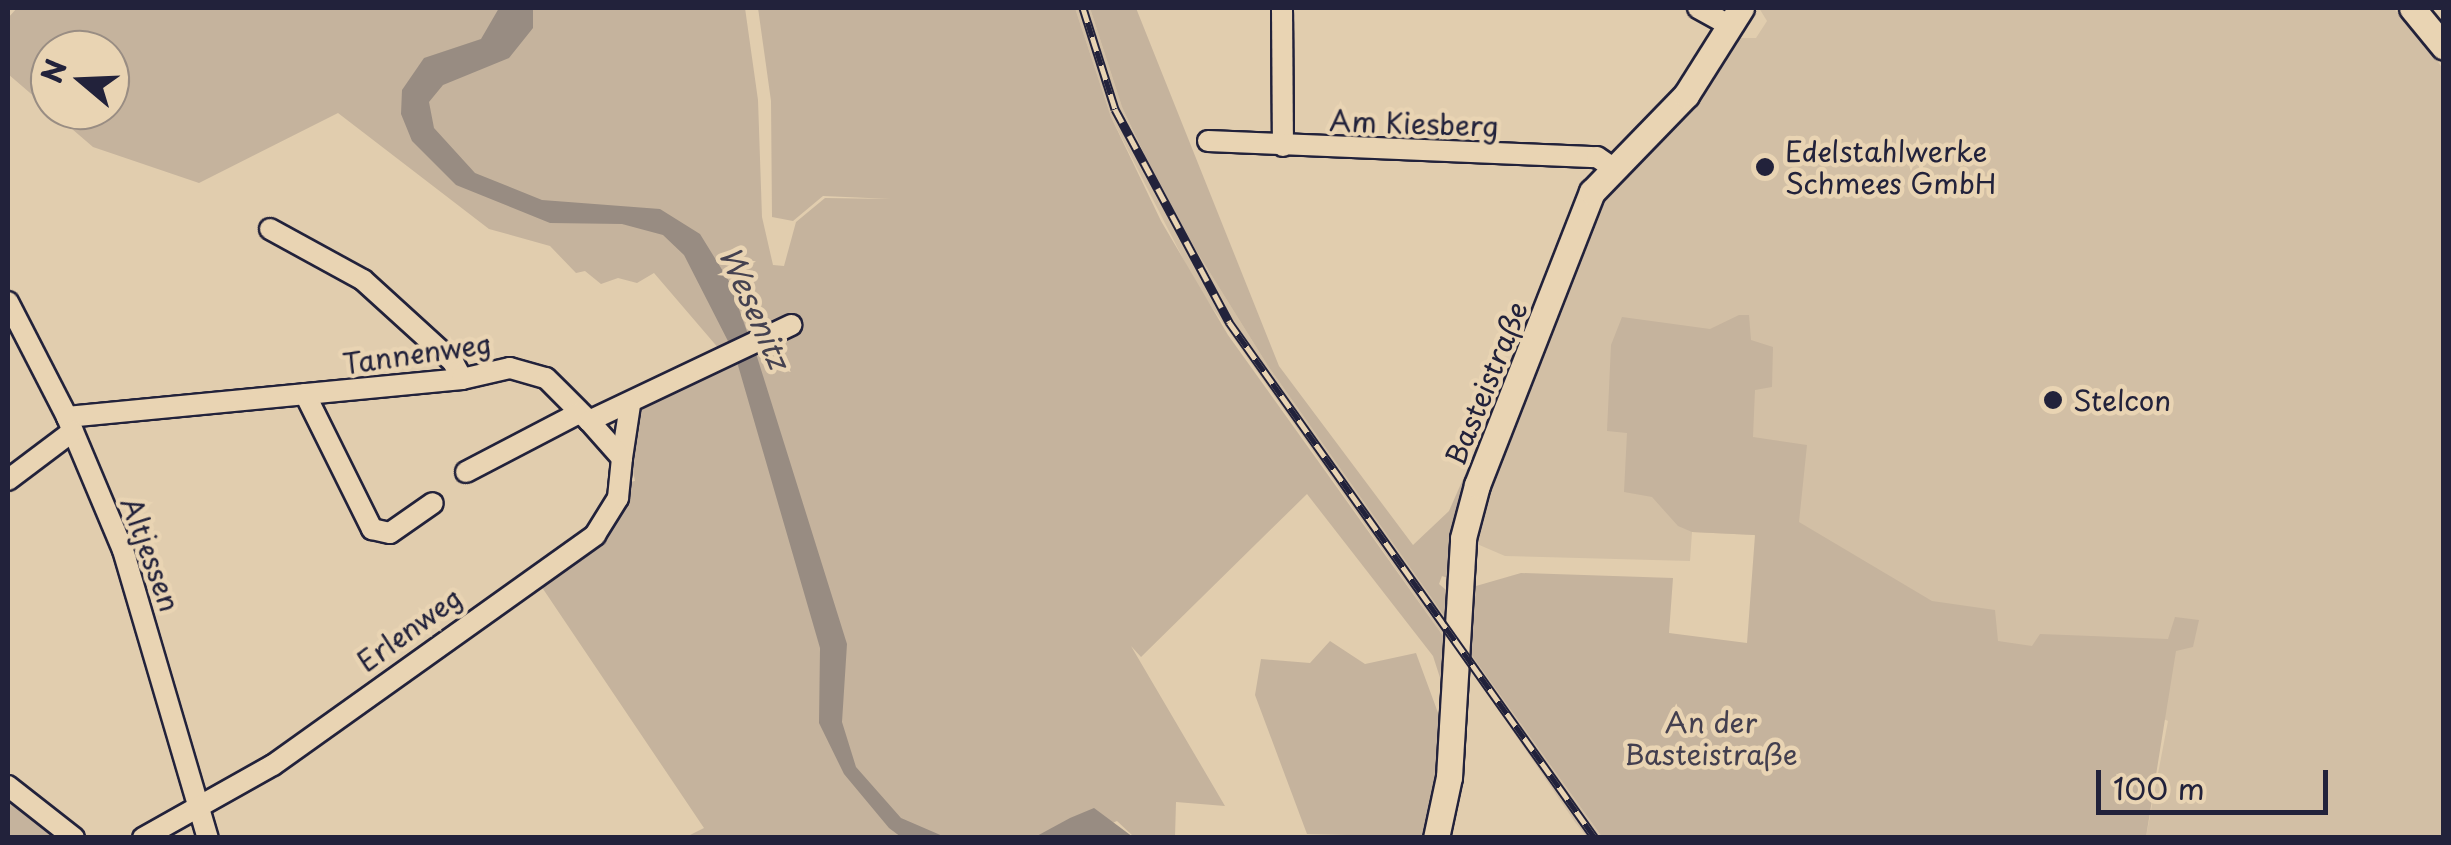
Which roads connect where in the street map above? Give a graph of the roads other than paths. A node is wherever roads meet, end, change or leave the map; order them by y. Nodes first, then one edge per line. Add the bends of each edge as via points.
1 (1282, 8) edge
2 (1698, 8) edge
3 (2412, 8) edge
4 (1735, 16) edge
5 (2444, 47) edge
6 (1208, 141) dead end
7 (1282, 146) junction
8 (1614, 169) junction
9 (270, 230) dead end
10 (8, 302) edge
11 (791, 325) dead end
12 (462, 379) junction
13 (305, 394) junction
14 (630, 405) junction
15 (584, 417) junction
16 (70, 424) junction
17 (622, 458) junction
18 (466, 472) dead end
19 (8, 480) edge
20 (434, 503) dead end
21 (8, 786) edge
22 (200, 810) junction
23 (74, 838) edge
24 (144, 838) edge
25 (208, 838) edge
26 (1436, 838) edge

1 - 7 street
2 - 4 street
3 - 5 main road
4 - 8 main road, Basteistraße via 1686,95
6 - 7 street, Am Kiesberg
7 - 8 street, Am Kiesberg via 1597,156
8 - 26 main road, Basteistraße via 1586,203 1468,511 1448,777
9 - 12 street via 363,280 453,362
10 - 16 street, Altjessen
11 - 14 street
12 - 13 street, Tannenweg
12 - 15 street, Tannenweg via 528,370 546,378
13 - 16 street, Tannenweg
13 - 20 street via 372,528 390,533
14 - 15 street
14 - 17 street, Erlenweg
15 - 17 street
15 - 18 street
16 - 19 street
16 - 22 street, Altjessen via 141,599
17 - 22 street, Erlenweg via 618,498 595,534
21 - 23 street
22 - 24 street, Erlenweg
22 - 25 street, Altjessen

